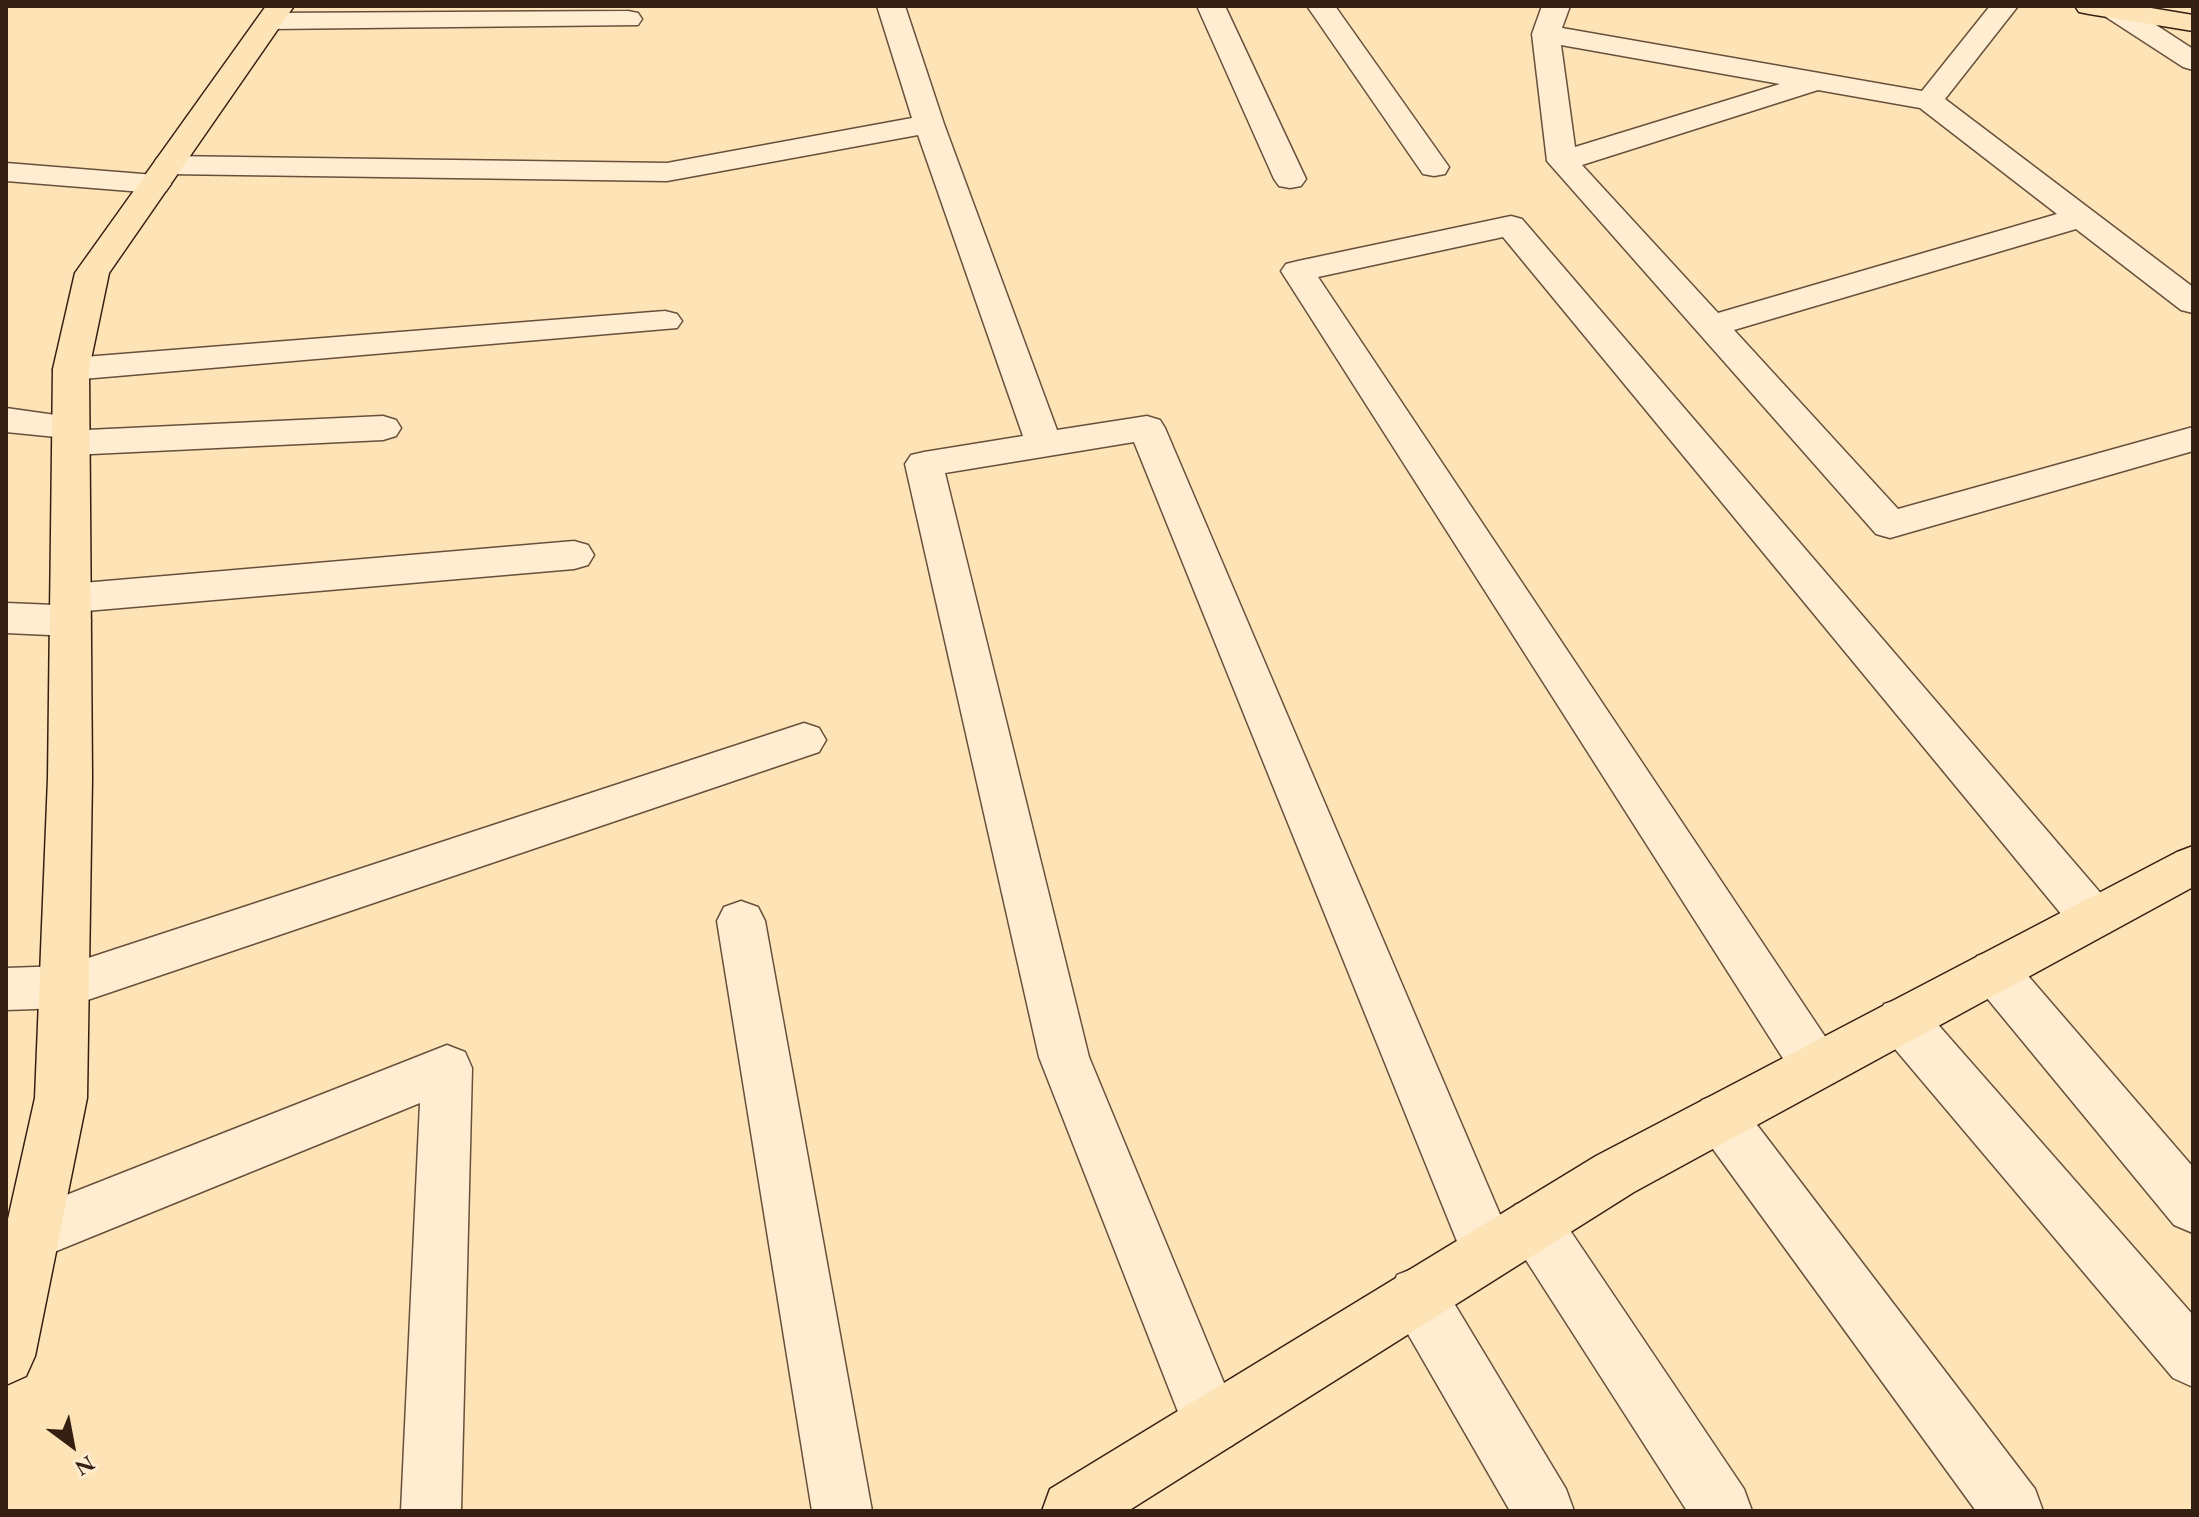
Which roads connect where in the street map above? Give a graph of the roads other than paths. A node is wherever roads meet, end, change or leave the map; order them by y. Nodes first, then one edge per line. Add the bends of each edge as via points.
1 (891, 6) edge
2 (1211, 6) edge
3 (1321, 6) edge
4 (2004, 6) edge
5 (2102, 8) edge
6 (2146, 11) edge
7 (275, 13) edge
8 (628, 19) dead end
9 (1551, 20) edge
10 (2193, 23) edge
11 (2193, 61) edge
12 (1818, 81) junction
13 (1929, 101) junction
14 (929, 124) junction
15 (1562, 161) junction
16 (1434, 167) dead end
17 (6, 172) edge
18 (161, 174) junction
19 (1290, 179) dead end
20 (2081, 217) junction
21 (2193, 303) edge
22 (665, 321) dead end
23 (1711, 326) junction
24 (71, 369) junction
25 (6, 420) edge
26 (383, 428) dead end
27 (71, 435) junction
28 (2193, 439) edge
29 (1044, 444) junction
30 (574, 555) dead end
31 (71, 609) junction
32 (6, 618) edge
33 (804, 740) dead end
34 (2193, 865) edge
35 (2093, 918) junction
36 (741, 921) dead end
37 (1994, 971) junction
38 (64, 987) junction
39 (6, 989) edge
40 (1902, 1020) junction
41 (1816, 1066) junction
42 (1720, 1117) junction
43 (2193, 1207) edge
44 (32, 1235) junction
45 (1511, 1238) junction
46 (1417, 1295) junction
47 (6, 1356) edge
48 (2193, 1358) edge
49 (1212, 1424) junction
50 (1130, 1495) edge
51 (431, 1511) edge
52 (842, 1511) edge
53 (1072, 1511) edge
54 (1544, 1511) edge
55 (1722, 1511) edge
56 (2013, 1511) edge

1 - 14 street
2 - 19 street
3 - 16 street
4 - 13 street
5 - 6 main road
5 - 11 street
6 - 10 main road
7 - 8 street
7 - 18 main road
9 - 12 street
9 - 15 street
12 - 13 street
12 - 15 street
13 - 20 street
14 - 18 street via 667,172
14 - 29 street
15 - 23 street
17 - 18 street
18 - 24 main road via 92,273
20 - 21 street
20 - 23 street
22 - 24 street
23 - 28 street via 1890,525
24 - 27 main road
25 - 27 street
26 - 27 street
27 - 31 main road
29 - 45 street via 1147,428
29 - 49 street via 924,464 1064,1057
30 - 31 street
31 - 32 street
31 - 38 main road
33 - 38 street
34 - 35 main road
35 - 37 main road
35 - 41 street via 1511,226 1298,271
36 - 52 street
37 - 40 main road
37 - 43 street
38 - 39 street
38 - 44 main road via 61,1098
40 - 41 main road
40 - 48 street
41 - 42 main road
42 - 45 main road
42 - 56 street
44 - 47 main road
44 - 51 street via 447,1068
45 - 46 main road
45 - 55 street
46 - 49 main road
46 - 54 street
49 - 50 main road
50 - 53 main road

